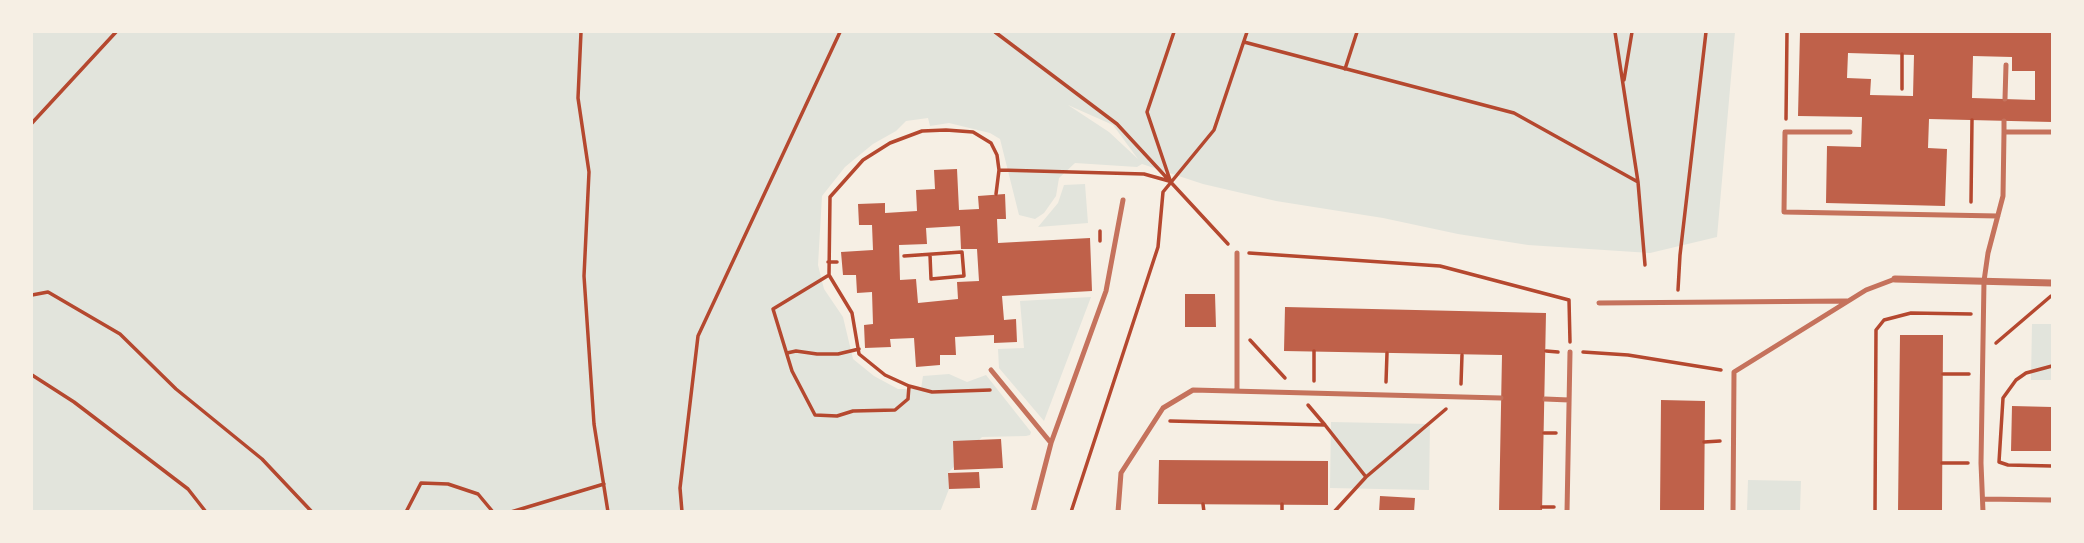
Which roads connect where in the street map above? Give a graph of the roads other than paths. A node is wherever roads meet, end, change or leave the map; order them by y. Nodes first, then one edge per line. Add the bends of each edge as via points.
1 (2006, 65) dead end
2 (2005, 99) dead end
3 (2004, 121) dead end
4 (1850, 132) dead end
5 (2004, 132) junction
6 (2053, 132) edge
7 (1123, 200) dead end
8 (1998, 216) junction
9 (1237, 253) road end
10 (1895, 279) joint
11 (1984, 281) junction
12 (2053, 283) edge
13 (1851, 301) junction
14 (1600, 303) dead end
15 (1570, 352) road end
16 (991, 370) dead end
17 (1237, 390) junction
18 (1501, 398) dead end
19 (1545, 399) dead end
20 (1569, 400) junction
21 (1051, 443) junction
22 (1983, 499) junction
23 (2053, 500) edge
24 (1033, 512) edge
25 (1118, 512) edge
26 (1567, 512) edge
27 (1733, 512) edge
28 (1983, 512) edge

1 - 2 lane
3 - 5 lane
4 - 8 lane via 1785,132 1784,212
5 - 6 lane
5 - 8 lane
7 - 21 lane via 1106,291
8 - 11 lane
9 - 17 lane
10 - 11 street
10 - 13 lane
11 - 12 street
11 - 22 lane
13 - 14 lane
13 - 27 lane via 1734,372
15 - 20 lane
16 - 21 lane
17 - 18 lane
17 - 25 lane via 1193,390 1163,408 1121,473
19 - 20 lane
20 - 26 lane
21 - 24 lane
22 - 23 lane
22 - 28 lane

